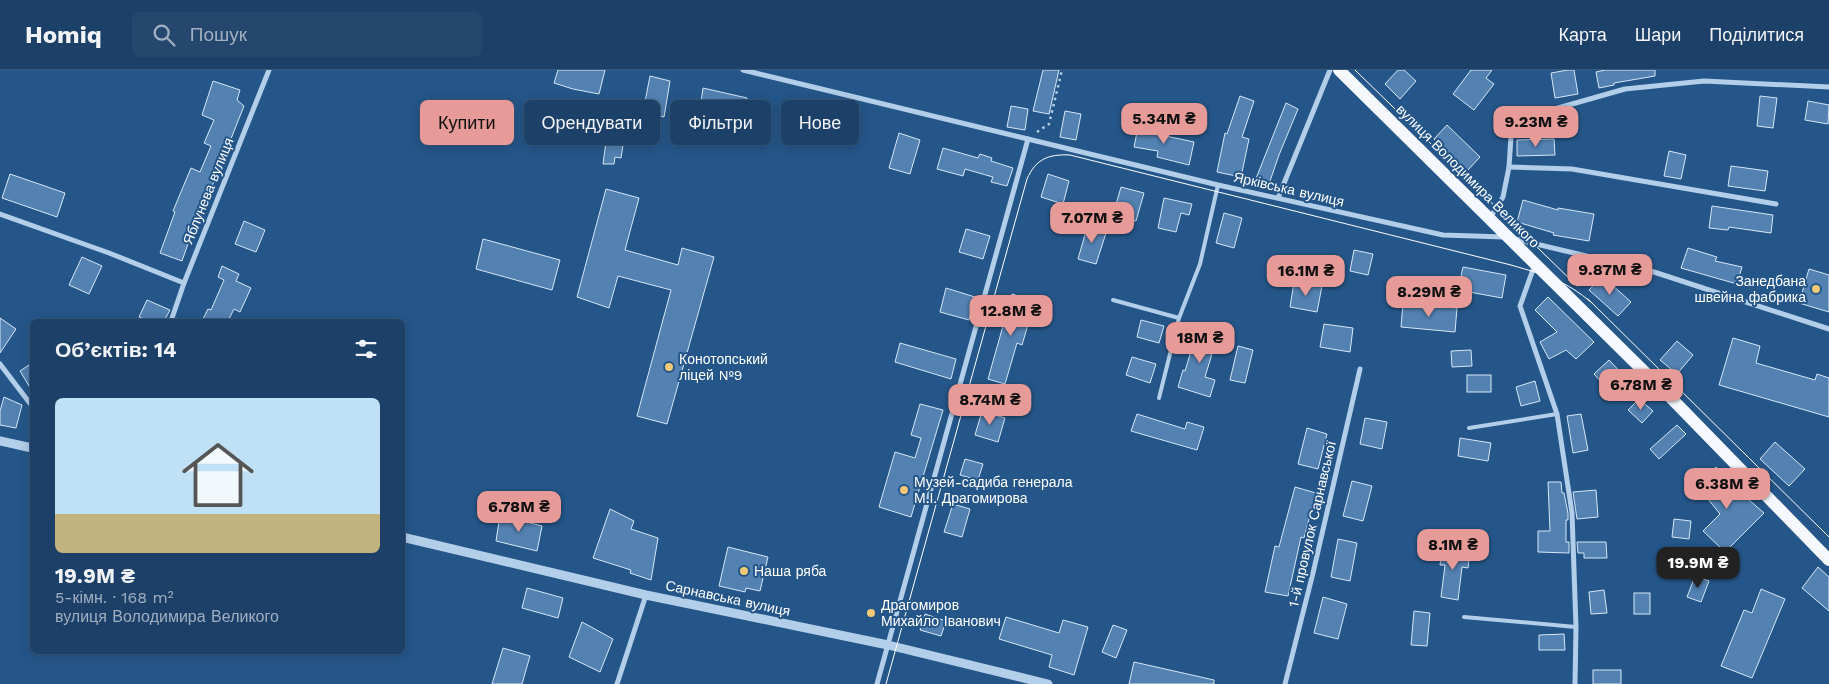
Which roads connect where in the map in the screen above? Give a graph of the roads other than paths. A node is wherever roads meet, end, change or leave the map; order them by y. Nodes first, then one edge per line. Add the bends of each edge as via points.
1 (268, 70) edge
2 (743, 70) edge
3 (1330, 70) edge
4 (1339, 70) edge
5 (1829, 87) edge
6 (1028, 139) junction
7 (1508, 167) junction
8 (1218, 185) junction
9 (1278, 198) junction
10 (1776, 204) dead end
11 (0, 214) edge
12 (1490, 219) junction
13 (1509, 238) junction
14 (1536, 264) junction
15 (184, 283) junction
16 (1113, 300) dead end
17 (1179, 318) junction
18 (172, 319) edge
19 (1829, 329) edge
20 (0, 364) edge
21 (1360, 369) dead end
22 (1159, 398) dead end
23 (30, 403) edge
24 (1557, 414) junction
25 (1469, 428) dead end
26 (0, 441) edge
27 (30, 448) edge
28 (405, 538) edge
29 (1829, 560) edge
30 (646, 595) junction
31 (1464, 617) dead end
32 (1576, 627) junction
33 (888, 645) junction
34 (617, 684) edge
35 (877, 684) edge
36 (1048, 684) edge
37 (1285, 684) edge
38 (1575, 684) edge

1 - 15 street, Яблунева вулиця
2 - 6 street, Ярківська вулиця
3 - 9 street
4 - 12 main road, вулиця Володимира Великого
5 - 7 street via 1704,81 1626,89 1512,121
6 - 8 street, Ярківська вулиця
6 - 33 street
7 - 10 street via 1572,169
7 - 12 street via 1503,197
8 - 9 street, Ярківська вулиця
8 - 17 lane via 1200,264
9 - 13 street, Ярківська вулиця via 1443,235
11 - 15 street
12 - 13 main road, вулиця Володимира Великого
13 - 14 main road, вулиця Володимира Великого
13 - 19 street, Ярківська вулиця via 1654,272
14 - 24 street via 1520,306
14 - 29 main road, вулиця Володимира Великого
15 - 18 street, Яблунева вулиця
16 - 17 lane
17 - 22 lane
20 - 23 street
21 - 37 street, 1-й провулок Сарнавської
24 - 25 lane
24 - 32 street via 1572,513
26 - 27 street
28 - 30 street, Сарнавська вулиця
30 - 33 street, Сарнавська вулиця
30 - 34 street
31 - 32 lane
32 - 38 street
33 - 35 street
33 - 36 street, Сарнавська вулиця

